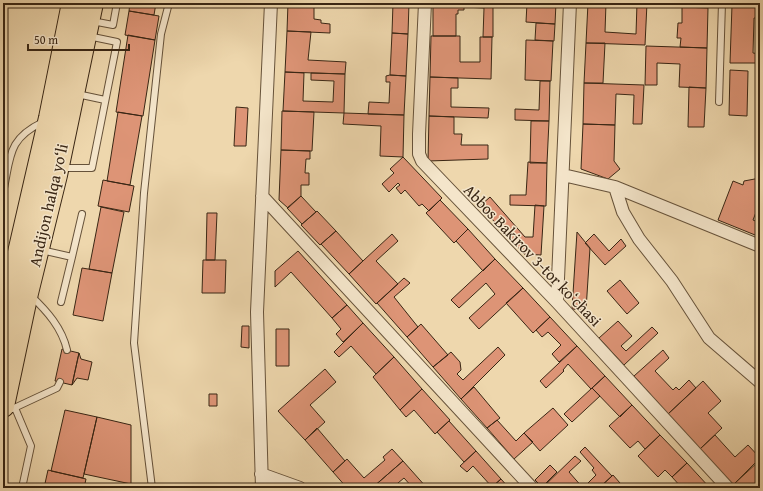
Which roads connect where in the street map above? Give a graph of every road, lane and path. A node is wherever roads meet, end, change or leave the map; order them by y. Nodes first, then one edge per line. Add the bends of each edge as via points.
1 (73, 3) edge
2 (117, 3) edge
3 (169, 3) edge
4 (271, 3) edge
5 (425, 3) edge
6 (570, 3) edge
7 (722, 3) edge
8 (89, 20) edge
9 (73, 94) junction
10 (105, 100) junction
11 (720, 102) dead end
12 (50, 118) junction
13 (58, 168) junction
14 (563, 176) junction
15 (615, 187) junction
16 (3, 193) edge
17 (262, 196) junction
18 (82, 214) dead end
19 (760, 246) edge
20 (38, 249) junction
21 (72, 257) junction
22 (27, 293) junction
23 (61, 302) dead end
24 (557, 302) junction
25 (3, 322) edge
26 (67, 350) dead end
27 (60, 382) dead end
28 (760, 382) edge
29 (9, 407) edge
30 (3, 413) edge
31 (261, 474) junction
32 (22, 488) edge
33 (152, 488) edge
34 (262, 488) edge
35 (300, 488) edge
36 (532, 488) edge
37 (728, 488) edge

1 - 12 highway, Andijon halqa yo‘li
2 - 8 lane via 114,25
3 - 33 lane via 161,34 144,193 134,343
4 - 17 street
5 - 24 street, Abbos Bakirov 3-tor koʻchasi via 419,134 419,154 422,161
6 - 14 street
7 - 11 lane
8 - 9 highway, Andijon halqa yo‘li
8 - 10 lane via 117,42
9 - 10 lane
9 - 13 highway, Andijon halqa yo‘li
10 - 13 lane via 92,168
12 - 16 lane via 28,129 13,145
12 - 25 highway, Andijon halqa yo‘li
13 - 20 highway, Andijon halqa yo‘li
14 - 15 street
14 - 24 street
15 - 19 street
15 - 28 street via 623,212 639,239 672,281 710,338
17 - 31 street via 257,312
17 - 36 street
18 - 21 lane
20 - 21 lane
20 - 22 highway, Andijon halqa yo‘li
21 - 23 lane
22 - 26 lane via 47,311 64,338
22 - 29 highway, Andijon halqa yo‘li
24 - 37 street, Abbos Bakirov 3-tor koʻchasi
27 - 29 lane via 57,388
29 - 30 lane
29 - 32 lane via 31,446
31 - 34 street
31 - 35 street

